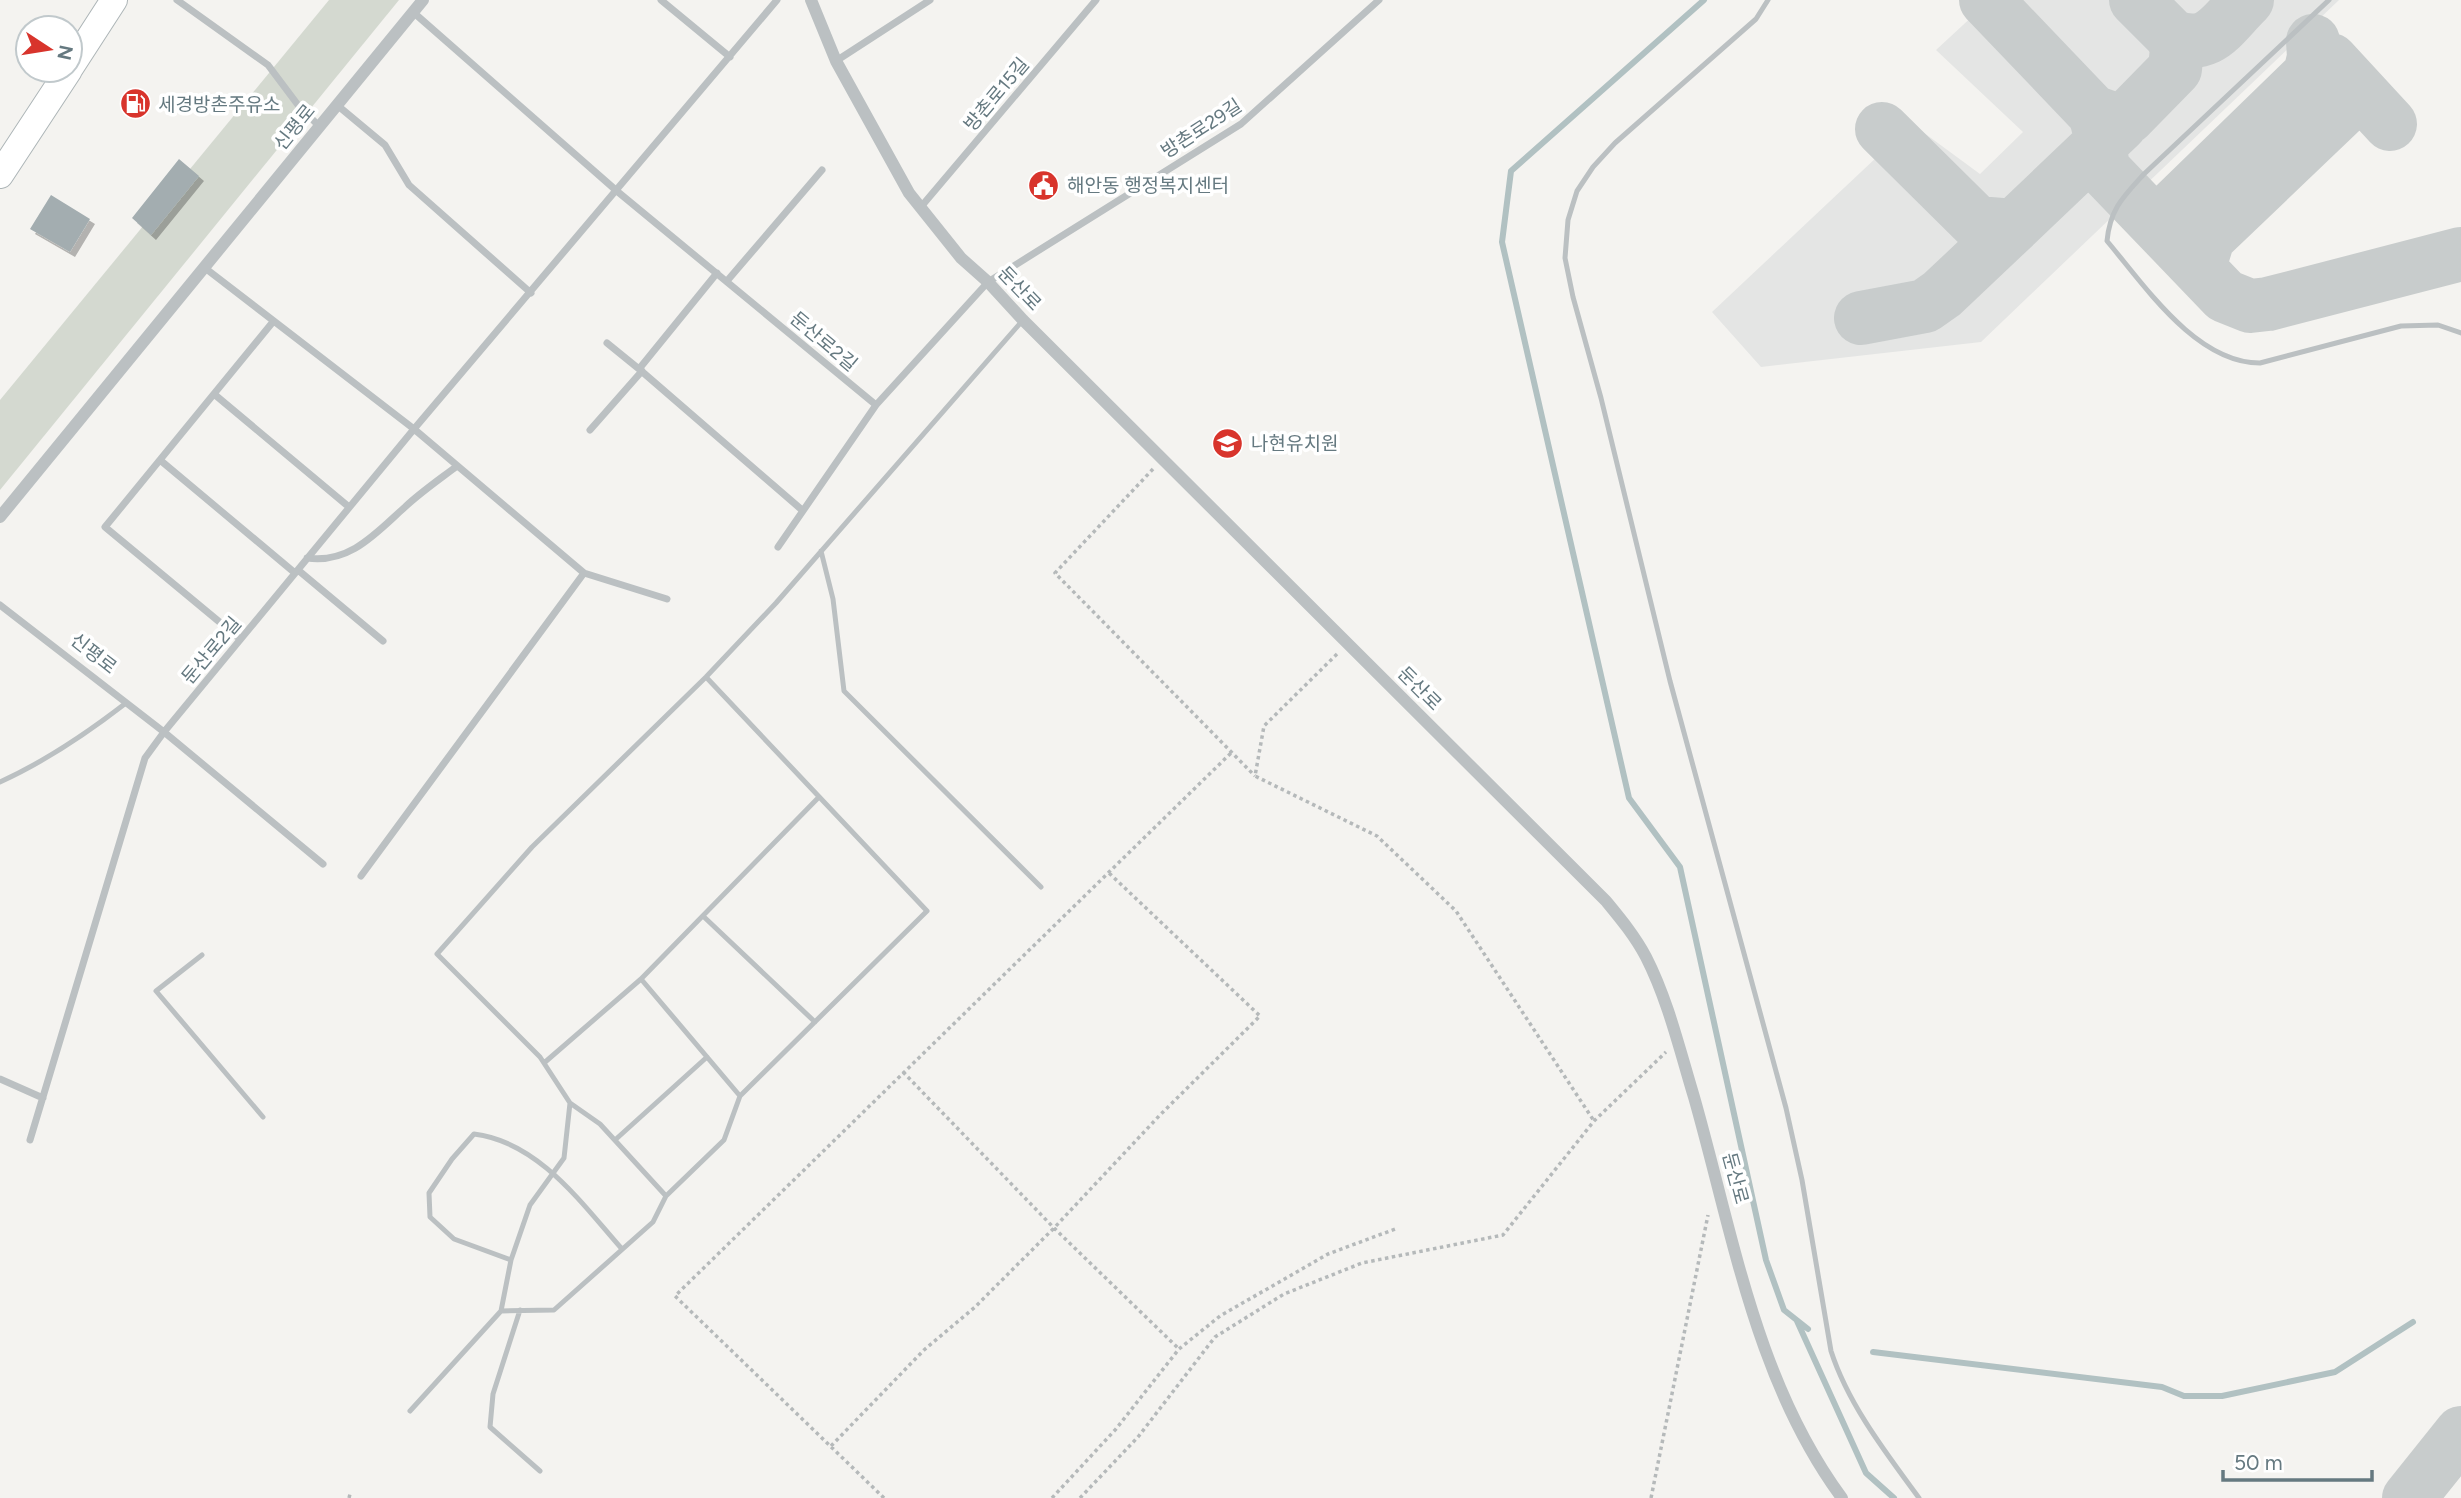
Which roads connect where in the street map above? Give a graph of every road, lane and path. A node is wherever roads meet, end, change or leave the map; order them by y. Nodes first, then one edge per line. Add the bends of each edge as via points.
1 (114, 0) edge
2 (177, 0) edge
3 (423, 0) edge
4 (661, 0) edge
5 (778, 0) edge
6 (811, 0) edge
7 (930, 0) edge
8 (1096, 0) edge
9 (1379, 0) edge
10 (1768, 0) edge
11 (2329, 0) edge
12 (413, 12) junction
13 (84, 46) edge
14 (730, 57) junction
15 (836, 61) junction
16 (59, 84) edge
17 (337, 105) junction
18 (319, 126) junction
19 (821, 170) dead end
20 (0, 175) edge
21 (618, 192) junction
22 (920, 208) junction
23 (205, 268) junction
24 (717, 273) junction
25 (727, 281) junction
26 (988, 282) junction
27 (531, 293) junction
28 (1023, 320) junction
29 (272, 323) junction
30 (2461, 333) edge
31 (607, 343) dead end
32 (641, 370) junction
33 (214, 394) junction
34 (876, 405) junction
35 (414, 429) junction
36 (590, 430) dead end
37 (1162, 458) junction
38 (160, 460) junction
39 (457, 466) junction
40 (349, 507) junction
41 (802, 510) junction
42 (0, 517) edge
43 (778, 547) dead end
44 (821, 551) junction
45 (307, 558) junction
46 (297, 571) junction
47 (584, 573) junction
48 (667, 599) dead end
49 (0, 605) edge
50 (240, 639) junction
51 (383, 641) dead end
52 (1348, 644) junction
53 (706, 677) junction
54 (126, 703) junction
55 (164, 732) junction
56 (1232, 752) junction
57 (1255, 776) junction
58 (0, 782) edge
59 (819, 797) junction
60 (323, 864) dead end
61 (1109, 873) junction
62 (361, 876) dead end
63 (1041, 887) dead end
64 (703, 916) junction
65 (202, 955) dead end
66 (641, 979) junction
67 (815, 1022) junction
68 (1677, 1041) junction
69 (707, 1057) junction
70 (544, 1063) junction
71 (903, 1072) junction
72 (0, 1079) edge
73 (740, 1096) junction
74 (43, 1098) junction
75 (570, 1103) junction
76 (264, 1117) dead end
77 (1594, 1121) junction
78 (30, 1140) dead end
79 (615, 1140) junction
80 (554, 1172) junction
81 (1716, 1175) junction
82 (666, 1196) junction
83 (1054, 1228) junction
84 (1398, 1228) dead end
85 (622, 1249) junction
86 (511, 1260) junction
87 (520, 1310) junction
88 (501, 1311) junction
89 (1180, 1349) junction
90 (410, 1410) dead end
91 (831, 1446) junction
92 (540, 1471) dead end
93 (884, 1498) edge
94 (1052, 1498) edge
95 (1080, 1498) edge
96 (1651, 1498) edge
97 (1842, 1498) edge
98 (1919, 1498) edge

1 - 13 main road
2 - 18 street via 268,65
3 - 12 street, 신평로
4 - 14 street
5 - 14 street, 둔산로2길
6 - 15 street, 둔산로
7 - 15 street
8 - 22 street, 방촌로15길
9 - 26 street, 방촌로29길 via 1241,124
10 - 98 lane via 1756,19 1593,167 1577,191 1568,220 1565,258 1670,681 1786,1108 1831,1351 1838,1373 1865,1419
11 - 30 lane via 2120,200 2109,220 2108,241 2180,326 2224,356 2243,363 2260,363 2401,326 2438,324
12 - 17 street, 신평로
12 - 21 street, 둔산로2길
14 - 21 street, 둔산로2길
15 - 22 street, 둔산로
16 - 20 main road
17 - 18 street, 신평로
17 - 27 street via 385,145 409,185
18 - 23 street, 신평로
19 - 25 street
21 - 24 street, 둔산로2길
21 - 27 street, 둔산로2길
22 - 26 street, 둔산로 via 961,258
23 - 29 street
23 - 42 street, 신평로
24 - 25 street, 둔산로2길
24 - 32 street
25 - 34 street, 둔산로2길
26 - 28 street, 둔산로
26 - 34 street, 방촌로29길
27 - 35 street, 둔산로2길
28 - 37 street, 둔산로
28 - 44 lane
29 - 33 street
29 - 35 street
31 - 32 street
32 - 36 street
32 - 41 street
33 - 38 street
33 - 40 street
34 - 41 street
35 - 39 street
35 - 40 street, 둔산로2길
37 - 52 street, 둔산로
37 - 56 path via 1055,573
38 - 46 street
38 - 50 street via 104,527
39 - 45 street via 373,538 327,561
39 - 47 street
40 - 45 street, 둔산로2길
41 - 43 street
44 - 53 lane
44 - 63 lane via 833,599 844,691
45 - 46 street, 둔산로2길
46 - 50 street, 둔산로2길
46 - 51 street
47 - 48 street
47 - 62 street
49 - 54 street, 신평로
50 - 55 street, 둔산로2길
52 - 57 path via 1264,726
52 - 68 street, 둔산로 via 1606,901 1647,958
53 - 59 lane
53 - 70 lane via 532,847 438,954
54 - 55 street, 신평로
54 - 58 lane via 86,735
55 - 60 street
55 - 74 street, 둔산로2길 via 145,758
56 - 57 path
56 - 61 path
57 - 77 path via 1377,836 1456,911
59 - 64 lane
59 - 67 lane via 927,911
61 - 71 path
61 - 83 path via 1260,1016
64 - 66 lane
64 - 67 lane
65 - 76 lane via 156,991
66 - 69 lane
66 - 70 lane
67 - 73 lane
68 - 77 path
68 - 81 street, 둔산로
69 - 73 lane
69 - 79 lane
70 - 75 lane
71 - 83 path
71 - 91 path via 674,1296
72 - 74 street
73 - 82 lane via 724,1140
74 - 78 street, 둔산로2길
75 - 79 lane
75 - 80 lane via 564,1158
77 - 95 path via 1503,1235 1362,1263 1284,1294 1215,1337 1138,1437
79 - 82 lane
80 - 85 lane
80 - 86 lane via 530,1205
80 - 86 lane via 493,1137 474,1134 429,1193 430,1217 454,1239
81 - 96 path
81 - 97 street, 둔산로 via 1778,1388 1802,1437
82 - 85 lane via 653,1222
83 - 89 path
83 - 91 path via 975,1307 924,1350
84 - 89 path via 1328,1254 1220,1316
85 - 87 lane via 554,1310
86 - 88 lane
87 - 88 lane
87 - 92 lane via 493,1394 490,1427
88 - 90 lane
89 - 94 path via 1116,1429
91 - 93 path

